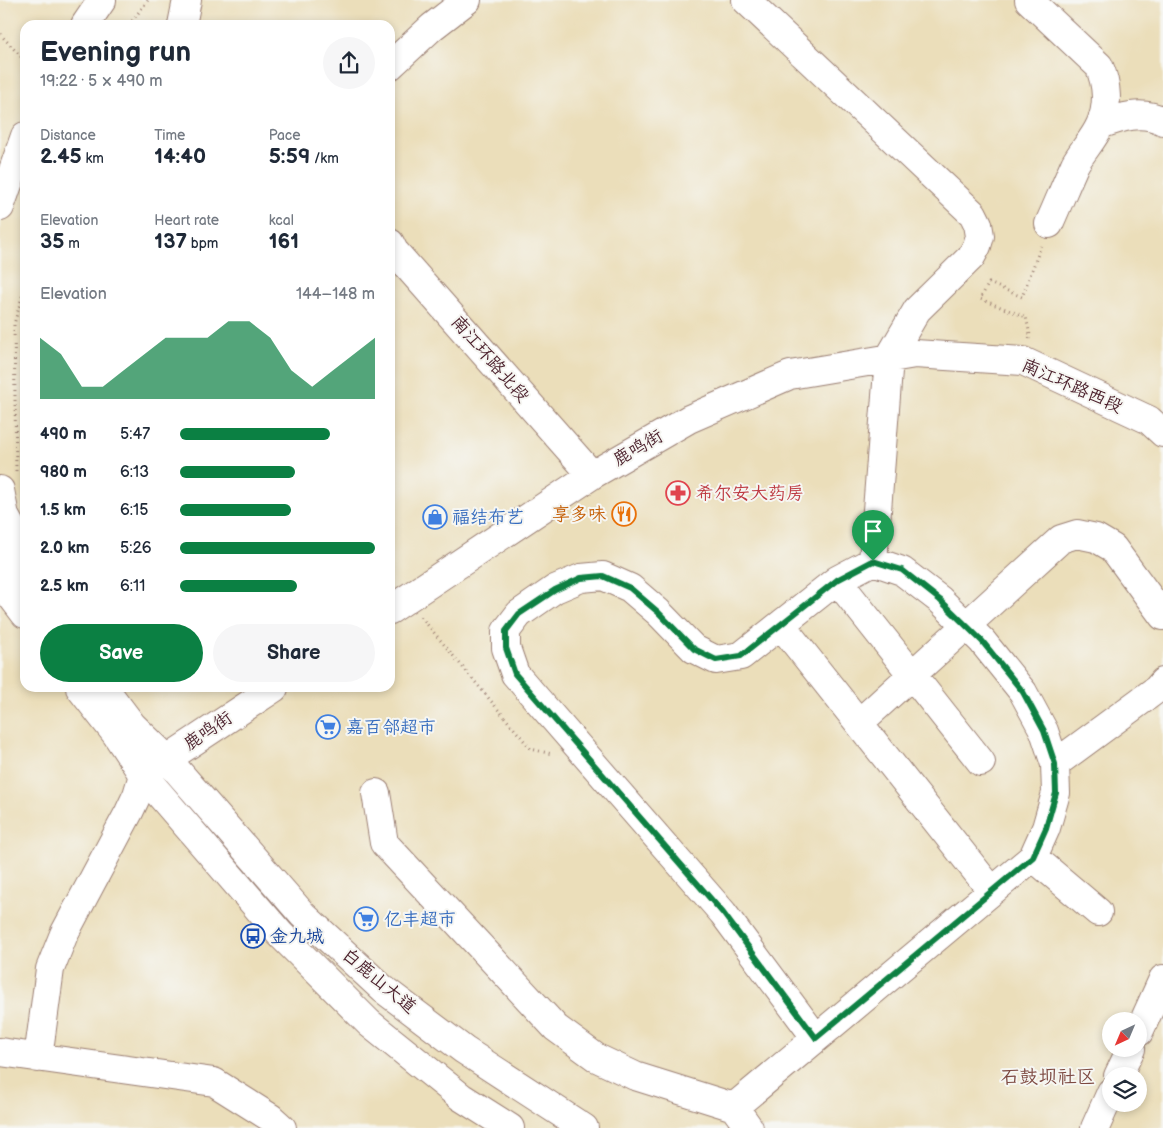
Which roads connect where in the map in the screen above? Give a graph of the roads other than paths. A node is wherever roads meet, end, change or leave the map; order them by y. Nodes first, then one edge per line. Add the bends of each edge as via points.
1 (102, 0) edge
2 (187, 0) edge
3 (467, 0) edge
4 (746, 0) edge
5 (1029, 0) edge
6 (88, 20) edge
7 (183, 20) edge
8 (395, 61) edge
9 (1163, 121) edge
10 (1100, 125) junction
11 (20, 150) edge
12 (0, 207) edge
13 (1049, 224) road end
14 (395, 252) edge
15 (902, 356) junction
16 (1163, 433) edge
17 (592, 475) junction
18 (8, 484) edge
19 (3, 512) edge
20 (20, 544) edge
21 (0, 549) edge
22 (873, 561) junction
23 (20, 576) edge
24 (837, 580) junction
25 (0, 581) edge
26 (398, 604) edge
27 (0, 605) edge
28 (20, 607) edge
29 (1163, 616) edge
30 (781, 625) junction
31 (966, 626) junction
32 (20, 628) edge
33 (912, 675) junction
34 (1163, 682) edge
35 (69, 692) edge
36 (83, 692) edge
37 (107, 692) edge
38 (121, 692) edge
39 (268, 692) edge
40 (859, 723) junction
41 (167, 759) junction
42 (980, 762) dead end
43 (1055, 764) junction
44 (143, 774) junction
45 (376, 792) dead end
46 (1033, 857) junction
47 (992, 891) junction
48 (1098, 912) dead end
49 (1163, 978) edge
50 (1148, 1012) edge
51 (816, 1038) junction
52 (0, 1052) edge
53 (38, 1058) junction
54 (1102, 1112) edge
55 (742, 1117) edge
56 (271, 1125) edge
57 (510, 1128) edge
58 (584, 1128) edge
59 (1095, 1128) edge

1 - 6 main road
2 - 7 main road
3 - 8 main road
4 - 15 main road via 972,214 978,224 979,241 971,257 917,310
5 - 10 main road via 1099,66 1106,88
9 - 10 main road via 1154,116 1126,116
10 - 13 main road via 1076,163
11 - 12 main road
14 - 17 main road, 南江环路北段
15 - 16 main road, 南江环路西段 via 1023,361 1149,420
15 - 17 main road, 鹿鸣街 via 790,375 689,419
15 - 22 main road
17 - 26 main road, 鹿鸣街
18 - 19 main road
19 - 20 main road
21 - 23 main road
22 - 24 main road
22 - 31 main road via 902,570
24 - 30 main road
24 - 33 main road
25 - 28 main road
27 - 32 main road
29 - 31 main road via 1113,548 1096,538 1077,534 1060,539
30 - 40 main road
30 - 51 main road via 741,656 716,660 694,649 630,588 603,576 581,578 555,590 519,614 506,631 506,648 515,674 723,913
31 - 33 main road
31 - 43 main road via 1023,692 1044,731
33 - 40 main road
33 - 42 main road
34 - 43 main road
35 - 44 main road via 107,742
36 - 44 main road, 白鹿山大道
37 - 41 main road, 白鹿山大道 via 132,725
38 - 41 main road
39 - 41 main road, 鹿鸣街
40 - 47 main road
41 - 44 main road, 鹿鸣街
41 - 58 main road, 白鹿山大道 via 303,915 384,989 464,1050
43 - 46 main road via 1056,793
44 - 53 main road via 129,812 64,934 50,969
44 - 57 main road, 白鹿山大道 via 280,934 369,1023 461,1097
45 - 55 main road via 384,843 556,1028 597,1058
46 - 47 main road
46 - 48 main road
47 - 51 main road
49 - 50 main road
51 - 55 main road
52 - 53 main road
53 - 56 main road via 214,1082
54 - 59 main road

